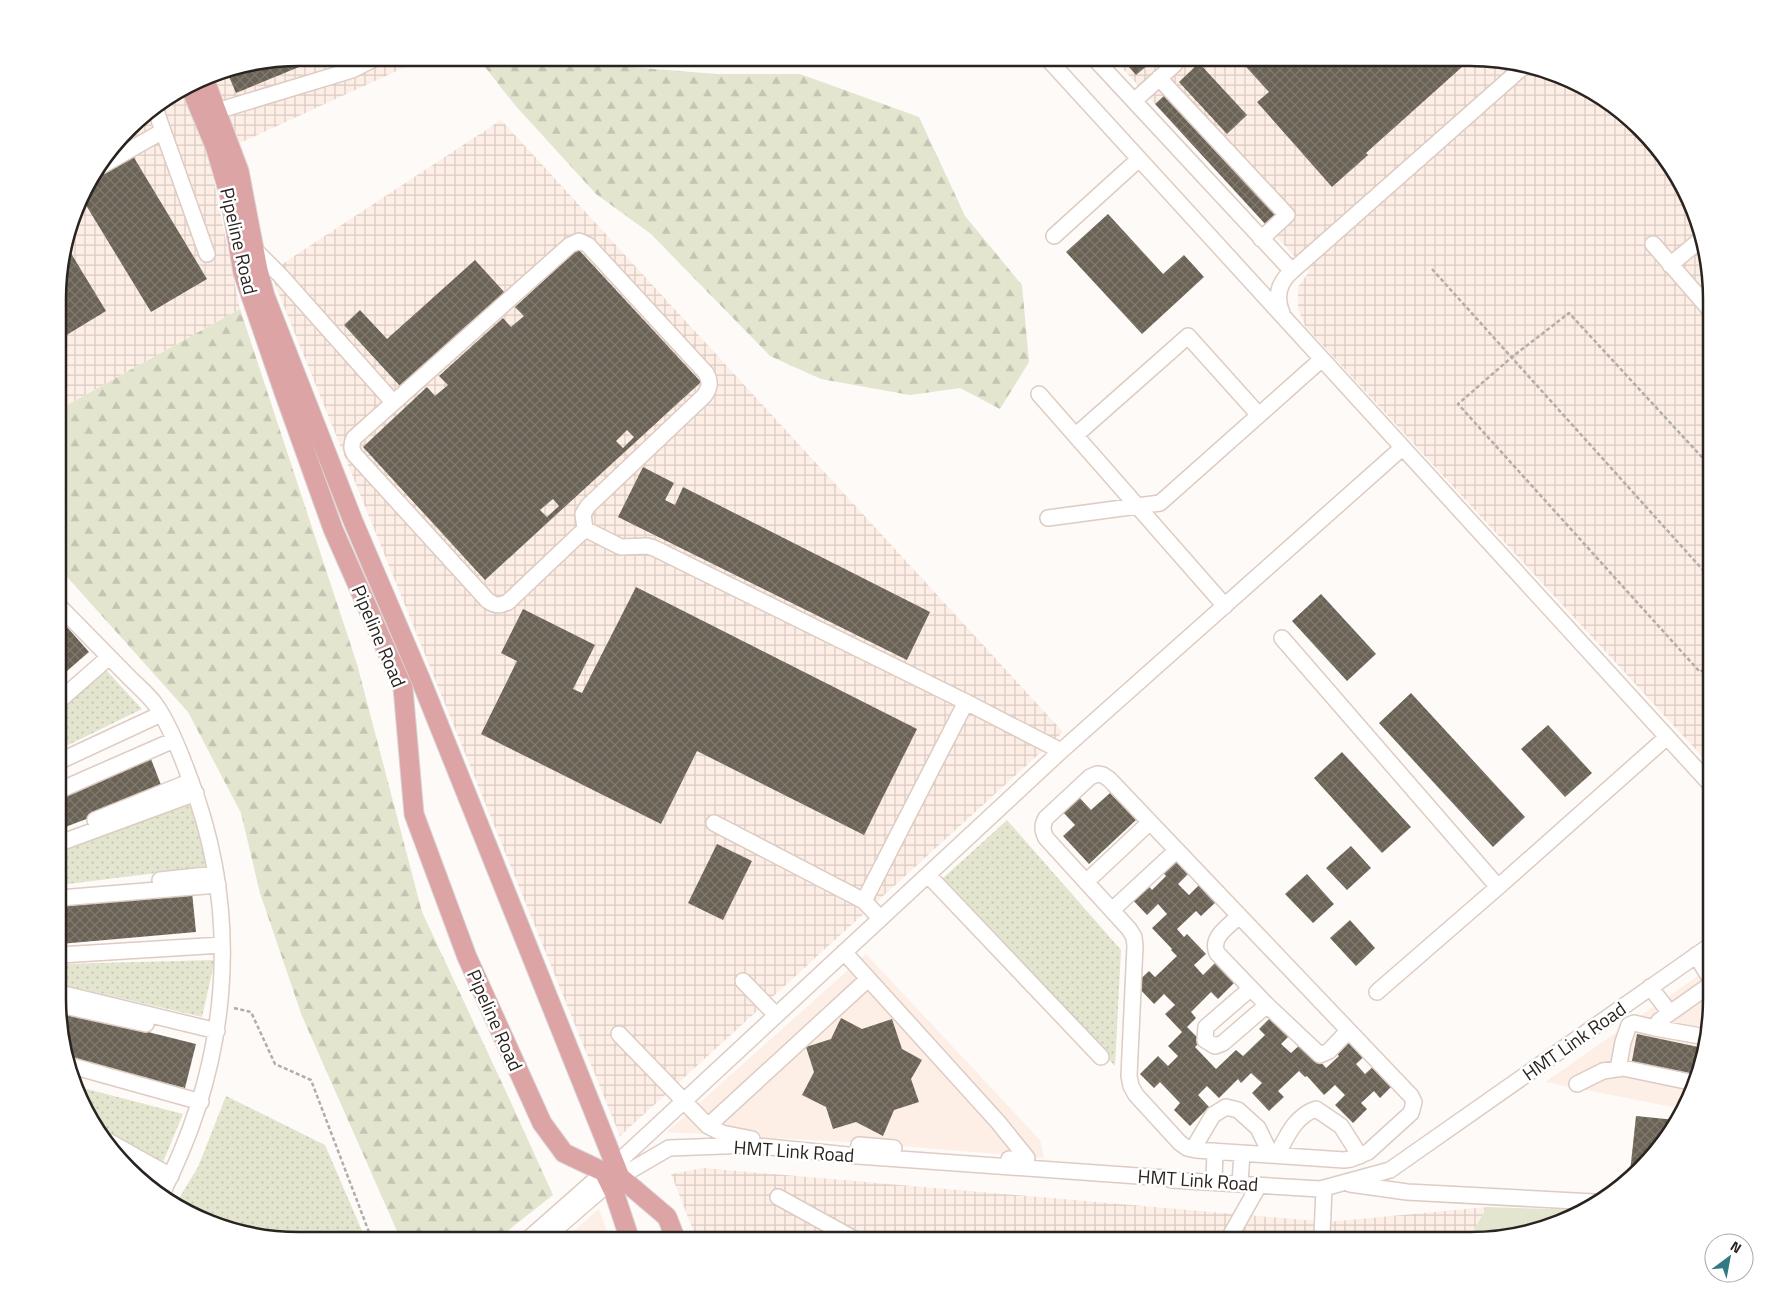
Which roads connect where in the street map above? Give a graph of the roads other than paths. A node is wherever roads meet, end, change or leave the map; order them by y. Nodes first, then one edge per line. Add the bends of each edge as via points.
1 (360, 66) edge
2 (1054, 66) edge
3 (1101, 66) edge
4 (1172, 66) edge
5 (1518, 72) edge
6 (1159, 78) junction
7 (205, 86) edge
8 (194, 91) edge
9 (1134, 101) junction
10 (210, 113) junction
11 (157, 114) edge
12 (163, 131) junction
13 (1139, 159) junction
14 (112, 160) edge
15 (237, 196) junction
16 (1054, 236) dead end
17 (1261, 239) junction
18 (1652, 244) dead end
19 (1696, 244) edge
20 (254, 249) junction
21 (207, 254) dead end
22 (1670, 265) junction
23 (1292, 271) junction
24 (1703, 301) edge
25 (1284, 317) junction
26 (1322, 359) junction
27 (1039, 394) dead end
28 (393, 402) junction
29 (1258, 414) junction
30 (1076, 435) junction
31 (1402, 448) junction
32 (1138, 506) junction
33 (1048, 518) dead end
34 (585, 529) junction
35 (1225, 606) junction
36 (66, 613) edge
37 (1282, 638) dead end
38 (106, 655) junction
39 (66, 685) edge
40 (66, 694) edge
41 (966, 702) junction
42 (161, 714) junction
43 (1667, 737) junction
44 (174, 740) junction
45 (1061, 751) junction
46 (66, 758) edge
47 (1703, 776) edge
48 (66, 787) edge
49 (193, 787) junction
50 (1150, 822) junction
51 (714, 823) dead end
52 (66, 832) edge
53 (66, 840) edge
54 (1177, 850) junction
55 (928, 875) junction
56 (217, 879) junction
57 (1086, 882) junction
58 (1498, 888) junction
59 (66, 891) edge
60 (66, 897) edge
61 (864, 902) junction
62 (1112, 910) junction
63 (1240, 916) junction
64 (880, 918) junction
65 (222, 941) junction
66 (66, 950) edge
67 (1703, 950) edge
68 (844, 952) junction
69 (66, 954) edge
70 (1696, 955) junction
71 (1703, 967) edge
72 (868, 979) junction
73 (743, 981) dead end
74 (1650, 987) junction
75 (1250, 989) junction
76 (1703, 990) edge
77 (1377, 992) dead end
78 (66, 995) edge
79 (1266, 1005) junction
80 (66, 1006) edge
81 (1670, 1013) junction
82 (776, 1015) junction
83 (1655, 1028) junction
84 (1348, 1031) junction
85 (619, 1034) dead end
86 (216, 1035) junction
87 (1700, 1036) edge
88 (1101, 1057) dead end
89 (77, 1068) edge
90 (1618, 1068) junction
91 (80, 1077) edge
92 (1687, 1082) edge
93 (1577, 1084) dead end
94 (684, 1101) junction
95 (199, 1106) junction
96 (708, 1126) junction
97 (1193, 1150) junction
98 (858, 1151) junction
99 (1215, 1151) junction
100 (1242, 1153) junction
101 (904, 1154) junction
102 (1274, 1155) junction
103 (1360, 1156) junction
104 (130, 1158) edge
105 (612, 1174) junction
106 (152, 1180) edge
107 (1214, 1182) junction
108 (1343, 1183) junction
109 (1240, 1184) junction
110 (1259, 1185) junction
111 (166, 1187) edge
112 (1324, 1188) junction
113 (778, 1197) dead end
114 (1585, 1202) edge
115 (537, 1232) edge
116 (551, 1232) edge
117 (628, 1232) edge
118 (673, 1232) edge
119 (841, 1232) edge
120 (1233, 1232) edge
121 (1323, 1232) edge

1 - 10 street
2 - 13 street
3 - 9 street
4 - 6 street
5 - 23 street
6 - 9 street
6 - 17 street via 1287,215
7 - 10 main road, Pipeline Road
8 - 10 main road, Pipeline Road
9 - 17 street
10 - 15 main road, Pipeline Road via 239,172
11 - 12 street
12 - 14 street
12 - 21 street
13 - 16 street
13 - 25 street
15 - 20 main road, Pipeline Road
15 - 105 main road, Pipeline Road via 243,273 332,529 403,688 414,814 467,957 542,1123 564,1153
17 - 23 street
18 - 22 street
19 - 22 street
20 - 28 street
20 - 105 main road, Pipeline Road via 265,296 294,373 420,678
22 - 24 street
23 - 25 street via 1278,294 1278,304
25 - 26 street
26 - 29 street
26 - 31 street
27 - 30 street
28 - 34 street via 354,438 352,449 488,601 495,605 508,602
28 - 34 street via 570,244 584,242 706,373 710,386 704,396 588,506 584,514
29 - 30 street via 1188,336
29 - 32 street via 1160,503
30 - 32 street
31 - 35 street
31 - 43 street
32 - 33 street
32 - 35 street
34 - 41 street via 621,547 654,548
35 - 45 street
36 - 38 street
37 - 58 street
38 - 39 street
38 - 40 street
38 - 42 street
41 - 45 street
41 - 61 street
42 - 44 street
42 - 46 street
43 - 47 street
43 - 58 street
44 - 48 street
44 - 49 street
45 - 55 street
49 - 52 street
49 - 53 street
49 - 56 street
50 - 54 street
50 - 57 street
50 - 57 street via 1109,779 1096,774 1046,818 1042,824 1046,838
51 - 61 street
54 - 62 street
54 - 63 street
55 - 64 street
55 - 88 street
56 - 59 street
56 - 60 street
56 - 65 street
57 - 62 street
58 - 77 street
61 - 64 street
62 - 97 street via 1134,936 1131,1086 1180,1143
63 - 75 street via 1218,936 1215,947
63 - 84 street
64 - 68 street
65 - 66 street
65 - 69 street
65 - 86 street
67 - 70 street, HMT Link Road
68 - 72 street
68 - 82 street
70 - 71 street
70 - 74 street, HMT Link Road
72 - 96 street
72 - 101 street via 1027,1158
73 - 82 street
74 - 81 street
74 - 108 street, HMT Link Road via 1390,1170
75 - 79 street
75 - 79 street via 1206,1027 1205,1040 1215,1046 1223,1043
76 - 81 street
78 - 86 street
79 - 84 street via 1320,1056
80 - 86 street
81 - 83 street
82 - 94 street
83 - 87 street
83 - 90 street via 1634,1023 1629,1025
84 - 103 street via 1414,1102 1411,1112
85 - 94 street
86 - 95 street
89 - 95 street
90 - 92 street
90 - 93 street via 1603,1071
91 - 95 street
94 - 96 street
94 - 105 street
95 - 111 street
96 - 98 street via 722,1133 753,1139
97 - 99 street
97 - 102 street via 1213,1115 1226,1107 1238,1110 1258,1128
98 - 101 street, HMT Link Road
98 - 105 street, HMT Link Road via 750,1145 669,1148
99 - 100 street
99 - 107 street
100 - 102 street
100 - 109 street
101 - 107 street, HMT Link Road
102 - 103 street via 1344,1160
102 - 103 street via 1294,1124 1307,1112 1316,1109 1341,1126
104 - 111 street
105 - 115 street, HMT Link Road
105 - 116 street
105 - 117 main road, Pipeline Road
105 - 118 main road via 667,1217
106 - 111 street
107 - 109 street, HMT Link Road
108 - 112 street, HMT Link Road
108 - 114 street via 1407,1192
109 - 110 street, HMT Link Road
110 - 112 street, HMT Link Road
110 - 120 street
112 - 121 street
113 - 119 street

